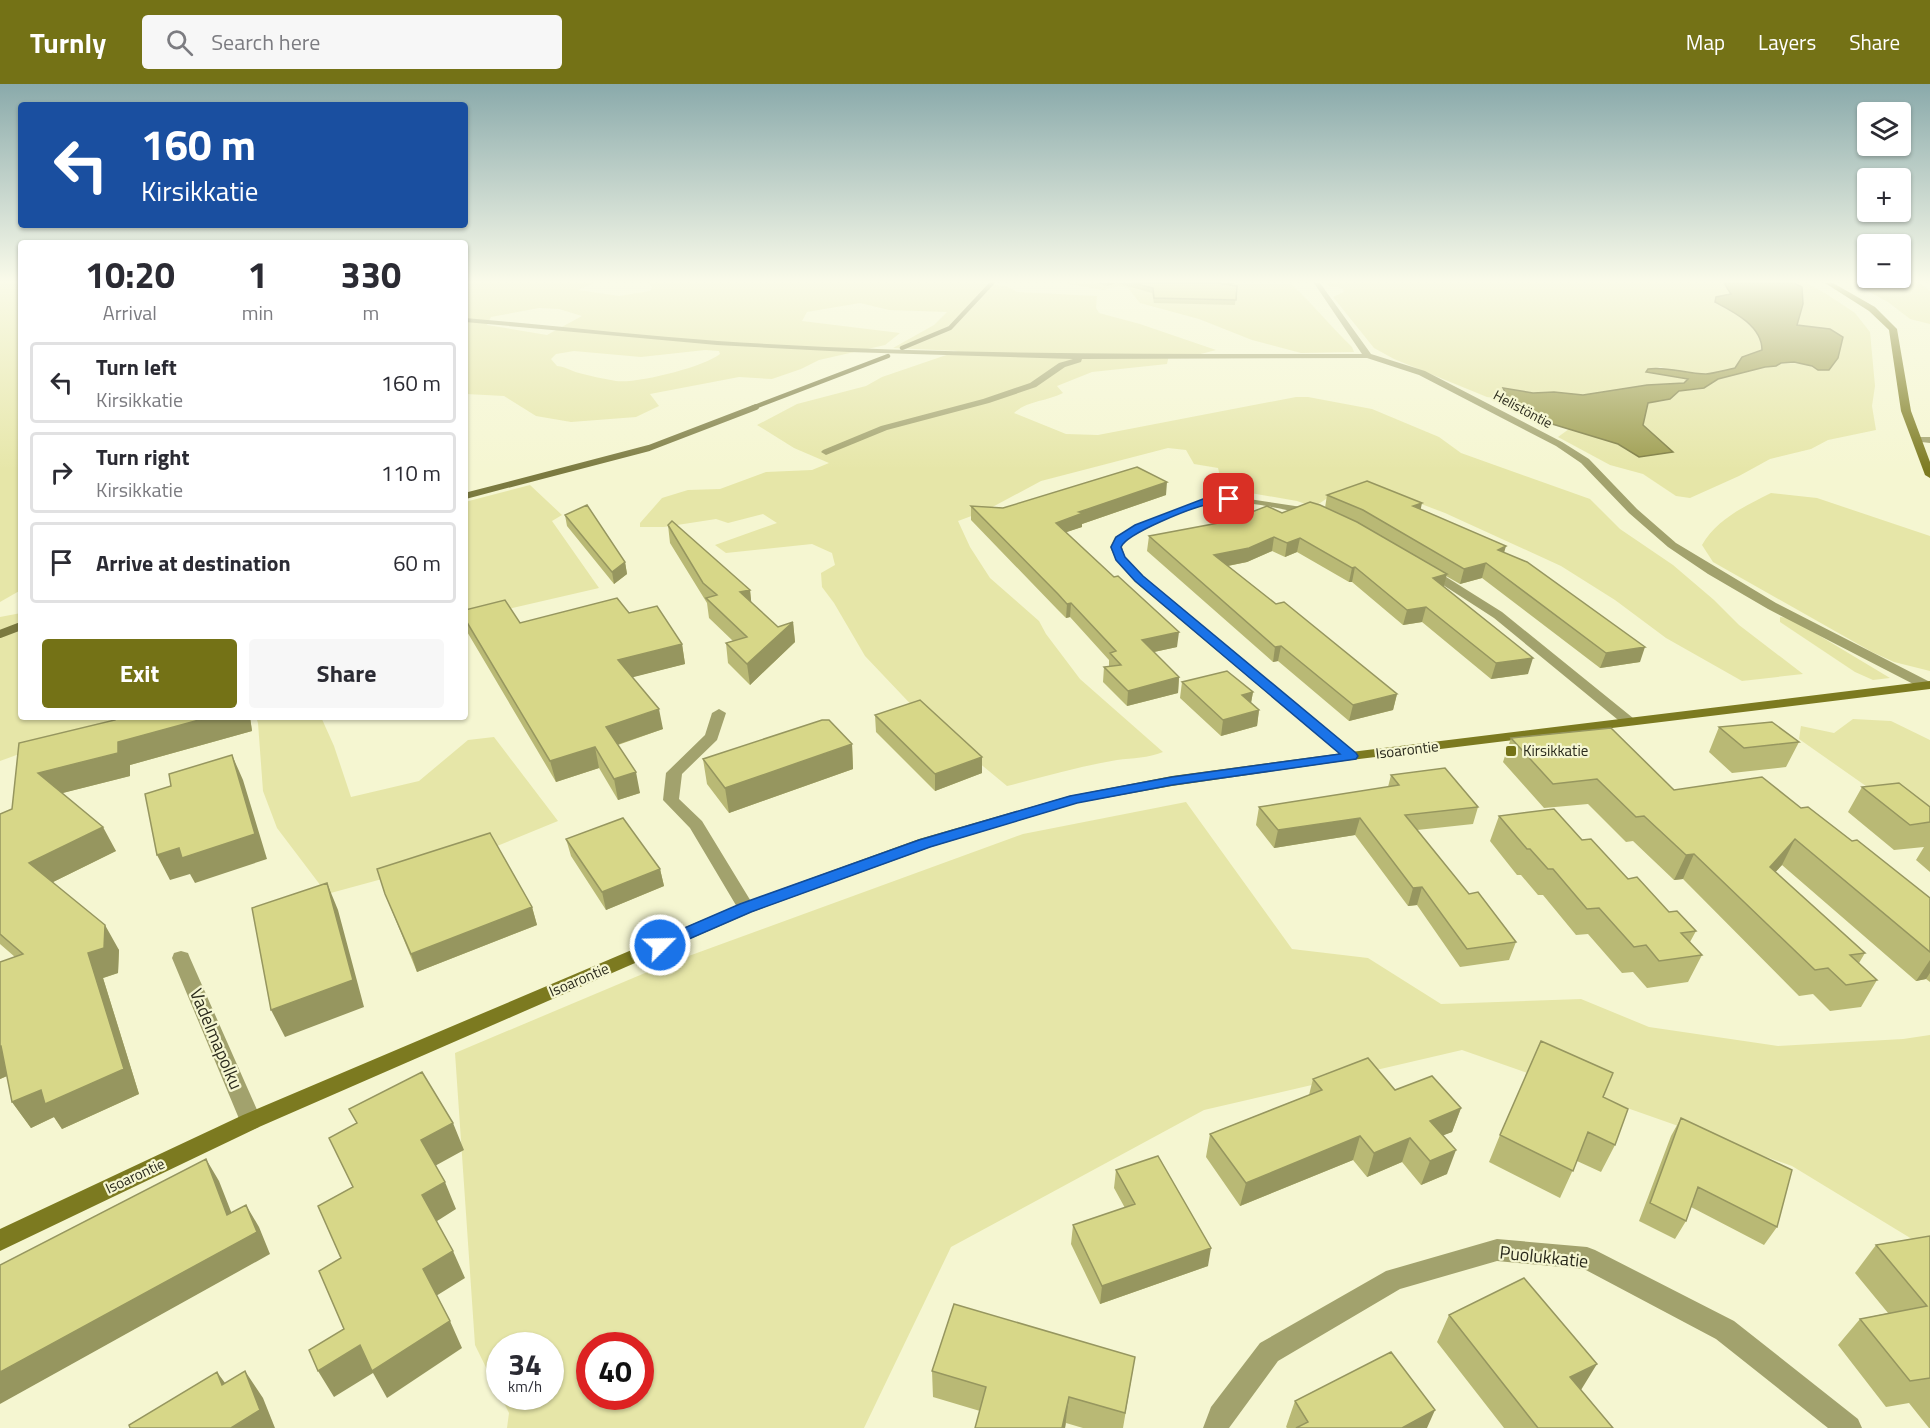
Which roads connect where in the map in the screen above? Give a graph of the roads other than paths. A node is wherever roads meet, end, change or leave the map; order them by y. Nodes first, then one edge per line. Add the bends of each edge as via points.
1 (755, 346) edge
2 (1360, 346) edge
3 (1896, 346) edge
4 (1089, 357) junction
5 (1368, 357) junction
6 (1916, 439) junction
7 (1930, 440) edge
8 (826, 453) dead end
9 (1930, 475) edge
10 (1324, 515) edge
11 (1413, 561) edge
12 (1928, 685) edge
13 (719, 713) dead end
14 (1628, 721) junction
15 (1351, 756) junction
16 (746, 908) junction
17 (181, 958) dead end
18 (251, 1120) junction
19 (0, 1240) edge
20 (1216, 1428) edge
21 (1849, 1428) edge

1 - 4 street, Helistöntie
2 - 5 street
3 - 6 street via 1906,411
4 - 5 street, Helistöntie
4 - 8 street via 1062,364 1033,385 884,428
5 - 12 street, Helistöntie via 1422,373 1559,444 1585,461 1633,511 1702,565 1772,606
6 - 7 street
6 - 9 street
10 - 15 street via 1229,499 1207,501 1139,528 1119,539 1116,547 1120,558 1139,579
11 - 14 street via 1498,615
12 - 14 street, Isoarontie
13 - 16 street via 712,737 674,773 671,800 696,825
14 - 15 street, Isoarontie
15 - 16 street, Isoarontie via 1075,799 925,843
16 - 18 street, Isoarontie
17 - 18 street, Vadelmapolku
18 - 19 street, Isoarontie
20 - 21 street, Puolukkatie via 1220,1416 1269,1352 1394,1280 1497,1250 1587,1258 1725,1330

